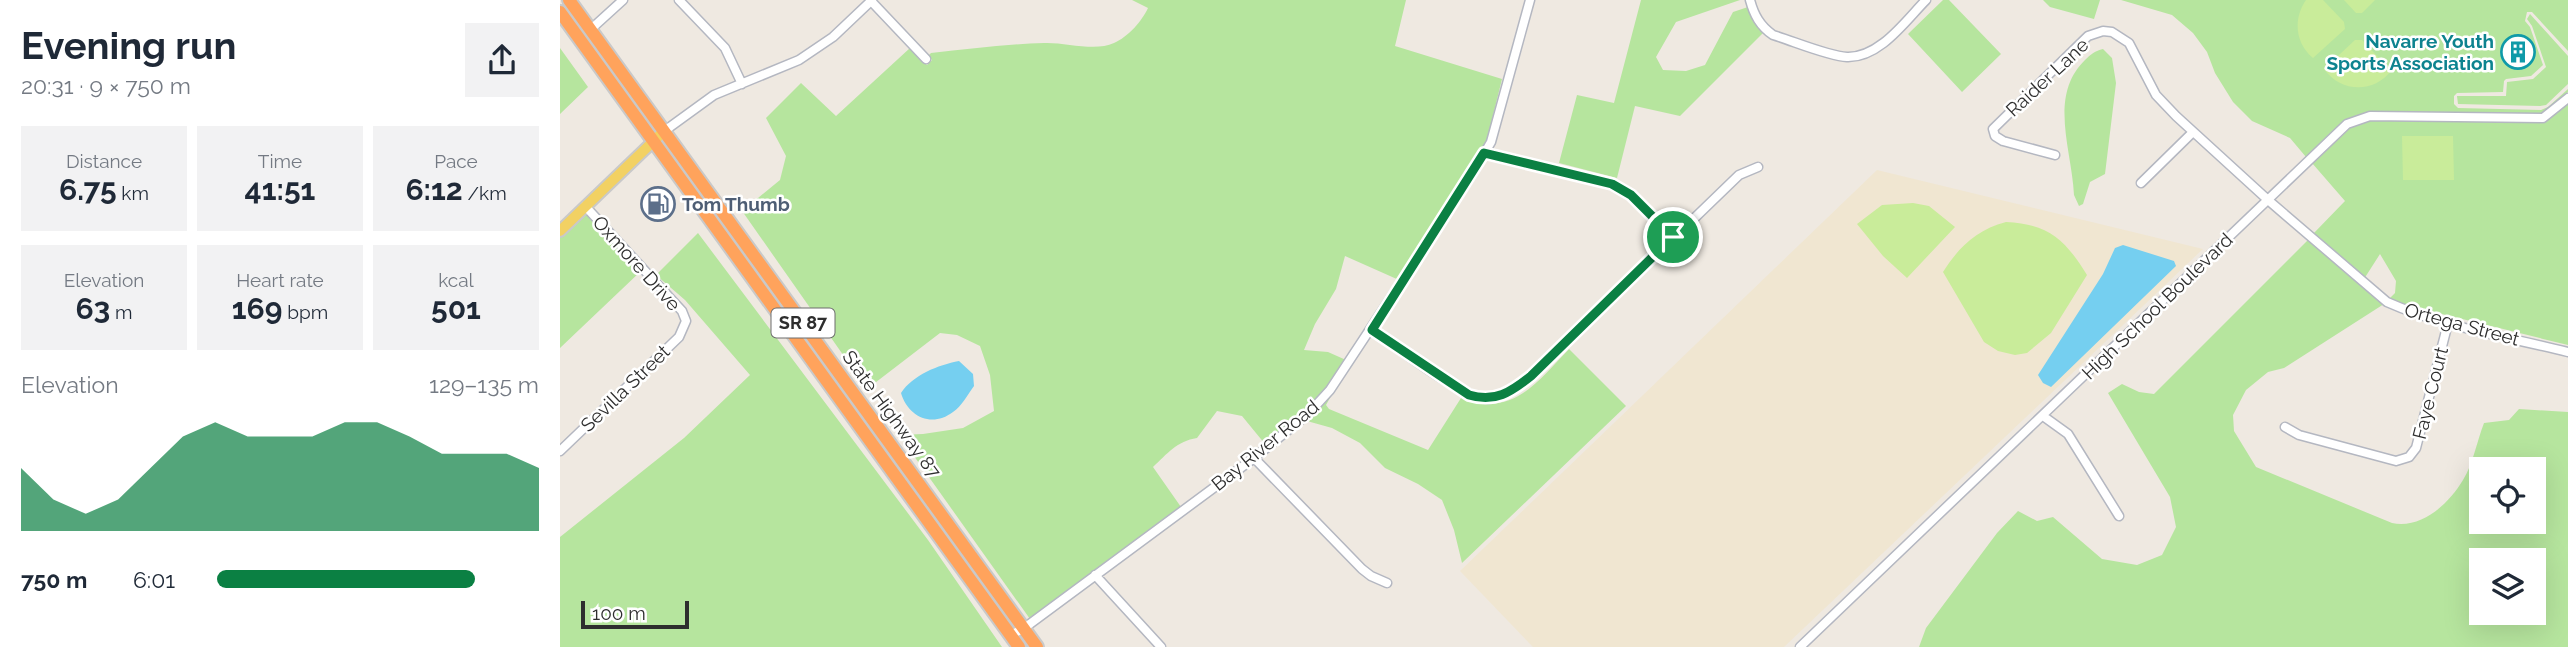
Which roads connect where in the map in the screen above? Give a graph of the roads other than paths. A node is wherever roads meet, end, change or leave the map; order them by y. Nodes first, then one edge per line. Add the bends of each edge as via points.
1 (569, 0) edge
2 (679, 0) edge
3 (872, 0) edge
4 (1530, 0) edge
5 (1750, 0) edge
6 (1926, 0) edge
7 (619, 1) edge
8 (560, 12) edge
9 (590, 30) junction
10 (926, 59) dead end
11 (742, 84) junction
12 (2568, 98) edge
13 (2193, 132) junction
14 (659, 137) junction
15 (1484, 153) junction
16 (2055, 155) dead end
17 (1758, 167) dead end
18 (2141, 183) dead end
19 (2268, 200) junction
20 (585, 206) junction
21 (560, 231) edge
22 (1673, 237) junction
23 (686, 321) joint
24 (2448, 323) junction
25 (1372, 330) junction
26 (2568, 352) edge
27 (2043, 416) junction
28 (2285, 427) dead end
29 (560, 451) edge
30 (1254, 458) junction
31 (2119, 516) dead end
32 (1095, 575) junction
33 (1387, 583) dead end
34 (1023, 629) junction
35 (1010, 635) junction
36 (1019, 647) edge
37 (1037, 647) edge
38 (1161, 647) edge
39 (1800, 647) edge

1 - 9 highway, State Highway 87 / SR 87
2 - 11 street via 725,48
3 - 10 street
3 - 11 street via 833,37 799,60
4 - 15 street, Bay River Road
5 - 6 street via 1754,15 1773,35 1848,57 1880,45
7 - 9 street
8 - 14 highway, SR 87
9 - 14 highway, State Highway 87 / SR 87
11 - 14 street via 715,95
12 - 19 street, High School Boulevard via 2543,117 2358,119 2338,132
13 - 16 street, Raider Lane via 2156,95 2129,43 2103,31 2082,41 1993,129 2003,141
13 - 18 street
13 - 19 street, Raider Lane
14 - 20 main road
14 - 34 highway, State Highway 87 / SR 87
14 - 35 highway, SR 87
15 - 22 street via 1624,189
15 - 25 street, Bay River Road
17 - 22 street via 1740,175
19 - 24 street, Ortega Street via 2386,302
19 - 27 street, High School Boulevard
20 - 21 main road
20 - 23 street, Oxmore Drive via 682,311
22 - 25 street via 1531,376 1499,397 1469,395
23 - 29 street, Sevilla Street via 679,337
24 - 26 street, Ortega Street
24 - 28 street, Faye Court via 2416,448 2409,457 2396,461
25 - 30 street, Bay River Road via 1320,404
27 - 31 street via 2068,434
27 - 39 street, High School Boulevard
30 - 32 street, Bay River Road
30 - 33 street via 1362,569
32 - 34 street, Bay River Road
32 - 38 street
34 - 35 street, Bay River Road
34 - 37 highway, State Highway 87 / SR 87
35 - 36 highway, SR 87

